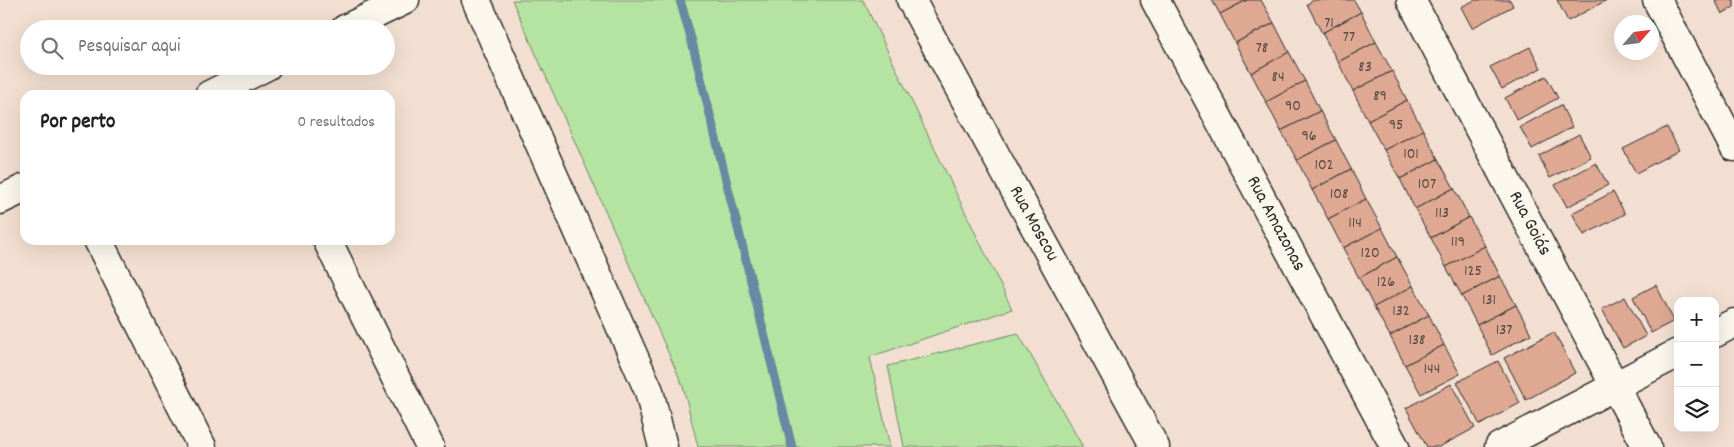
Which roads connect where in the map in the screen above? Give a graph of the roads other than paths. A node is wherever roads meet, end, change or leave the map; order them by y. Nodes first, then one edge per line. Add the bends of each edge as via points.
1 (405, 0) edge
2 (476, 0) edge
3 (911, 0) edge
4 (1154, 0) edge
5 (1411, 0) edge
6 (1657, 0) edge
7 (364, 20) edge
8 (258, 75) edge
9 (247, 86) edge
10 (230, 90) edge
11 (1734, 147) edge
12 (20, 190) edge
13 (0, 200) edge
14 (101, 245) edge
15 (329, 245) edge
16 (1734, 323) edge
17 (1719, 331) edge
18 (1674, 355) edge
19 (1614, 386) junction
20 (202, 447) edge
21 (430, 447) edge
22 (663, 447) edge
23 (1155, 447) edge
24 (1395, 447) edge
25 (1499, 447) edge
26 (1647, 447) edge

1 - 7 street
2 - 22 street via 649,391
3 - 23 street, Rua Moscou
4 - 24 street, Rua Amazonas
5 - 19 street, Rua Goiás
6 - 11 street
8 - 9 street
9 - 10 street
12 - 13 street
14 - 20 street
15 - 21 street
16 - 17 street
18 - 19 street
19 - 25 street
19 - 26 street, Rua Goiás

